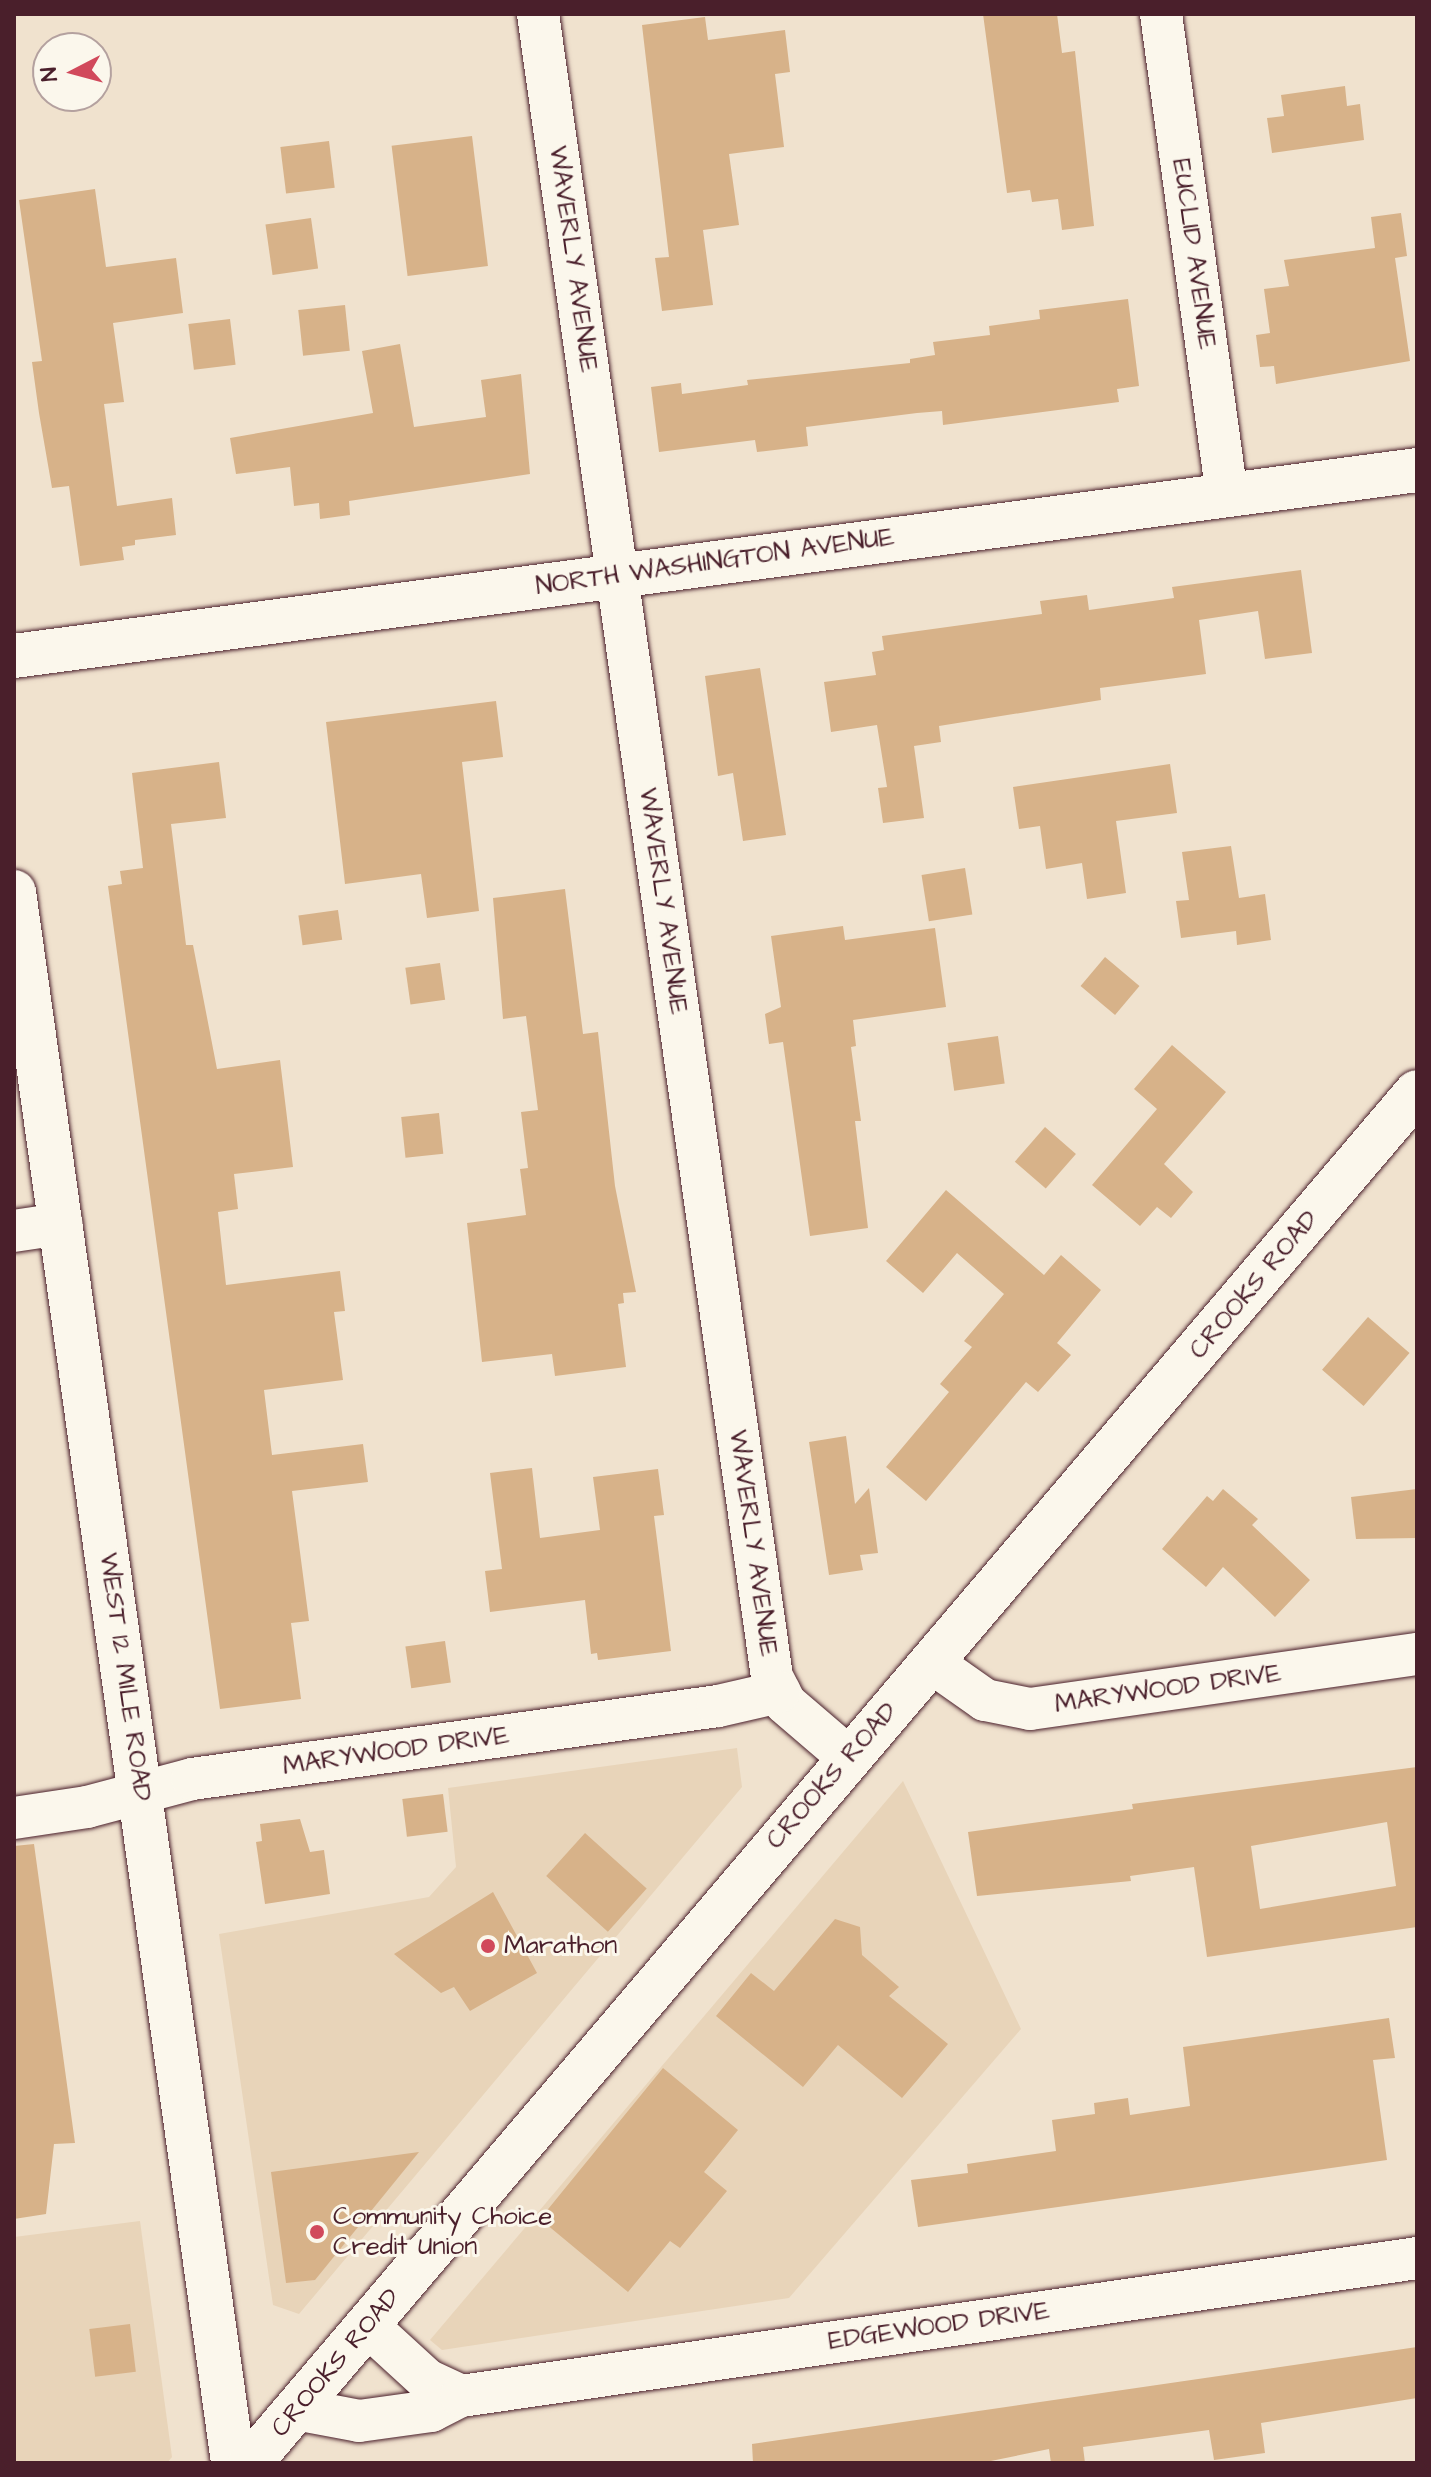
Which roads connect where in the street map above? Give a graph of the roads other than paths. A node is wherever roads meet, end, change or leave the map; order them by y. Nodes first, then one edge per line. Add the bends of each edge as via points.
1 (538, 14) edge
2 (1161, 14) edge
3 (1417, 470) edge
4 (1227, 494) junction
5 (619, 575) junction
6 (14, 656) edge
7 (14, 892) edge
8 (1417, 1092) edge
9 (61, 1224) junction
10 (14, 1231) edge
11 (1417, 1654) edge
12 (931, 1662) junction
13 (779, 1692) junction
14 (848, 1757) junction
15 (141, 1792) junction
16 (14, 1818) edge
17 (1417, 2258) edge
18 (368, 2326) junction
19 (461, 2396) junction
20 (296, 2409) junction
21 (233, 2463) edge
22 (250, 2463) edge

1 - 5 street, WAVERLY AVENUE
2 - 4 street, EUCLID AVENUE
3 - 4 main road, NORTH WASHINGTON AVENUE
4 - 5 main road, NORTH WASHINGTON AVENUE
5 - 6 main road, NORTH WASHINGTON AVENUE
5 - 13 street, WAVERLY AVENUE via 768,1653
7 - 9 main road, WEST 12 MILE ROAD
8 - 12 main road, CROOKS ROAD
9 - 10 street
9 - 15 main road, WEST 12 MILE ROAD
11 - 12 street, MARYWOOD DRIVE via 1030,1709 985,1700
12 - 14 main road, CROOKS ROAD
13 - 14 street, WAVERLY AVENUE
13 - 15 street, MARYWOOD DRIVE via 718,1706 192,1779
14 - 18 main road, CROOKS ROAD
15 - 16 street, MARYWOOD DRIVE
15 - 21 main road, WEST 12 MILE ROAD
17 - 19 street, EDGEWOOD DRIVE
18 - 19 street via 427,2380
18 - 20 main road, CROOKS ROAD
19 - 20 street, EDGEWOOD DRIVE via 431,2411 359,2421
20 - 22 main road, CROOKS ROAD

